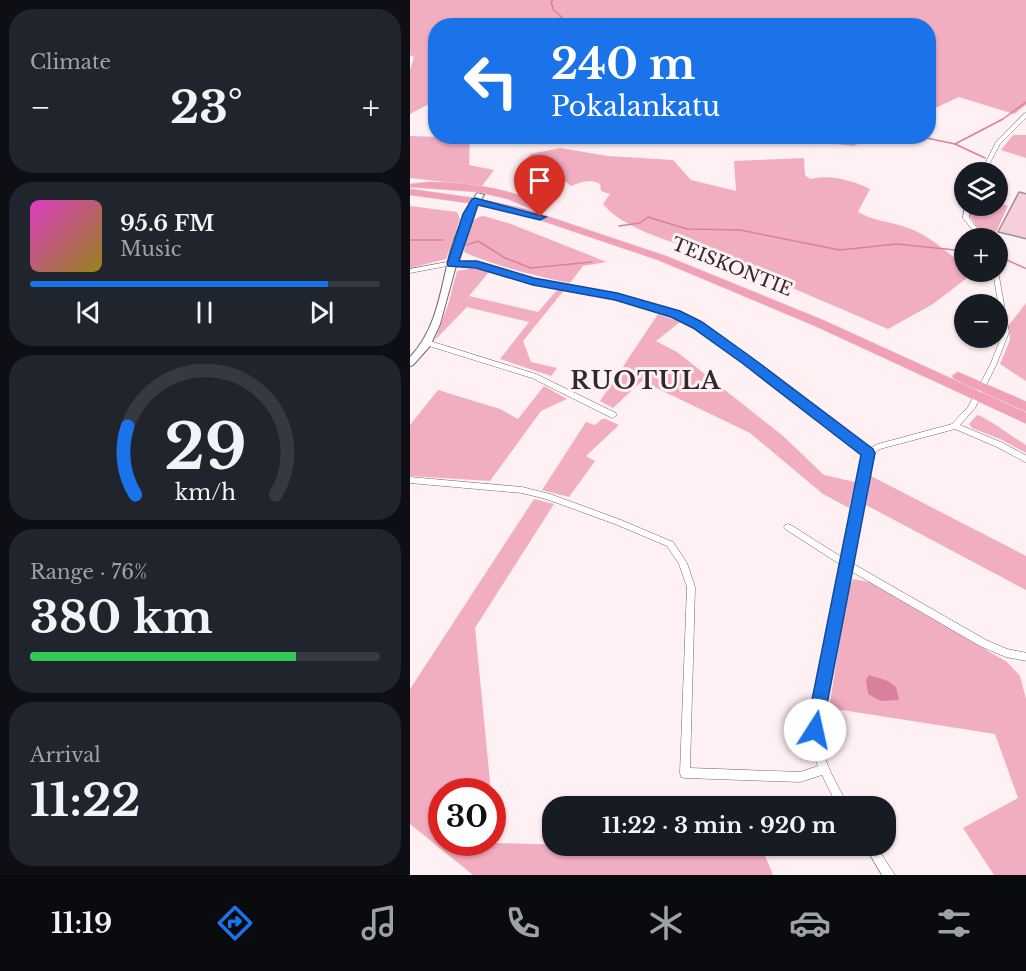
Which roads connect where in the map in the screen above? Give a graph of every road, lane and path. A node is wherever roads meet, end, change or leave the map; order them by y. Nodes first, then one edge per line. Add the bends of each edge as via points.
1 (1026, 114) edge
2 (988, 162) edge
3 (411, 188) edge
4 (478, 198) junction
5 (539, 209) junction
6 (452, 264) junction
7 (410, 272) edge
8 (998, 282) edge
9 (428, 343) junction
10 (410, 363) edge
11 (981, 392) junction
12 (1026, 408) edge
13 (613, 415) dead end
14 (1026, 419) edge
15 (955, 426) junction
16 (868, 453) junction
17 (1026, 460) edge
18 (410, 480) edge
19 (788, 527) dead end
20 (846, 564) junction
21 (1026, 658) edge
22 (822, 770) junction
23 (837, 796) edge
24 (877, 856) edge
25 (889, 875) edge

1 - 2 street via 998,143
3 - 4 highway, TEISKONTIE
3 - 5 highway via 476,189 527,202
4 - 5 highway, TEISKONTIE
4 - 6 street via 468,214
4 - 11 highway, TEISKONTIE via 662,258
5 - 11 highway, TEISKONTIE via 746,283
6 - 7 street
6 - 9 street
6 - 16 street via 477,265 533,281 617,296 676,314 747,360
8 - 11 street via 1006,332
9 - 10 street
9 - 13 street via 534,375
11 - 12 highway, TEISKONTIE
11 - 14 highway, TEISKONTIE
11 - 15 street
15 - 16 street
15 - 17 street
16 - 20 street
18 - 22 street via 507,488 541,495 670,544 683,563 691,587 685,773 800,777
19 - 20 street
20 - 21 street via 983,643
20 - 22 street via 815,730
22 - 23 street
24 - 25 street

